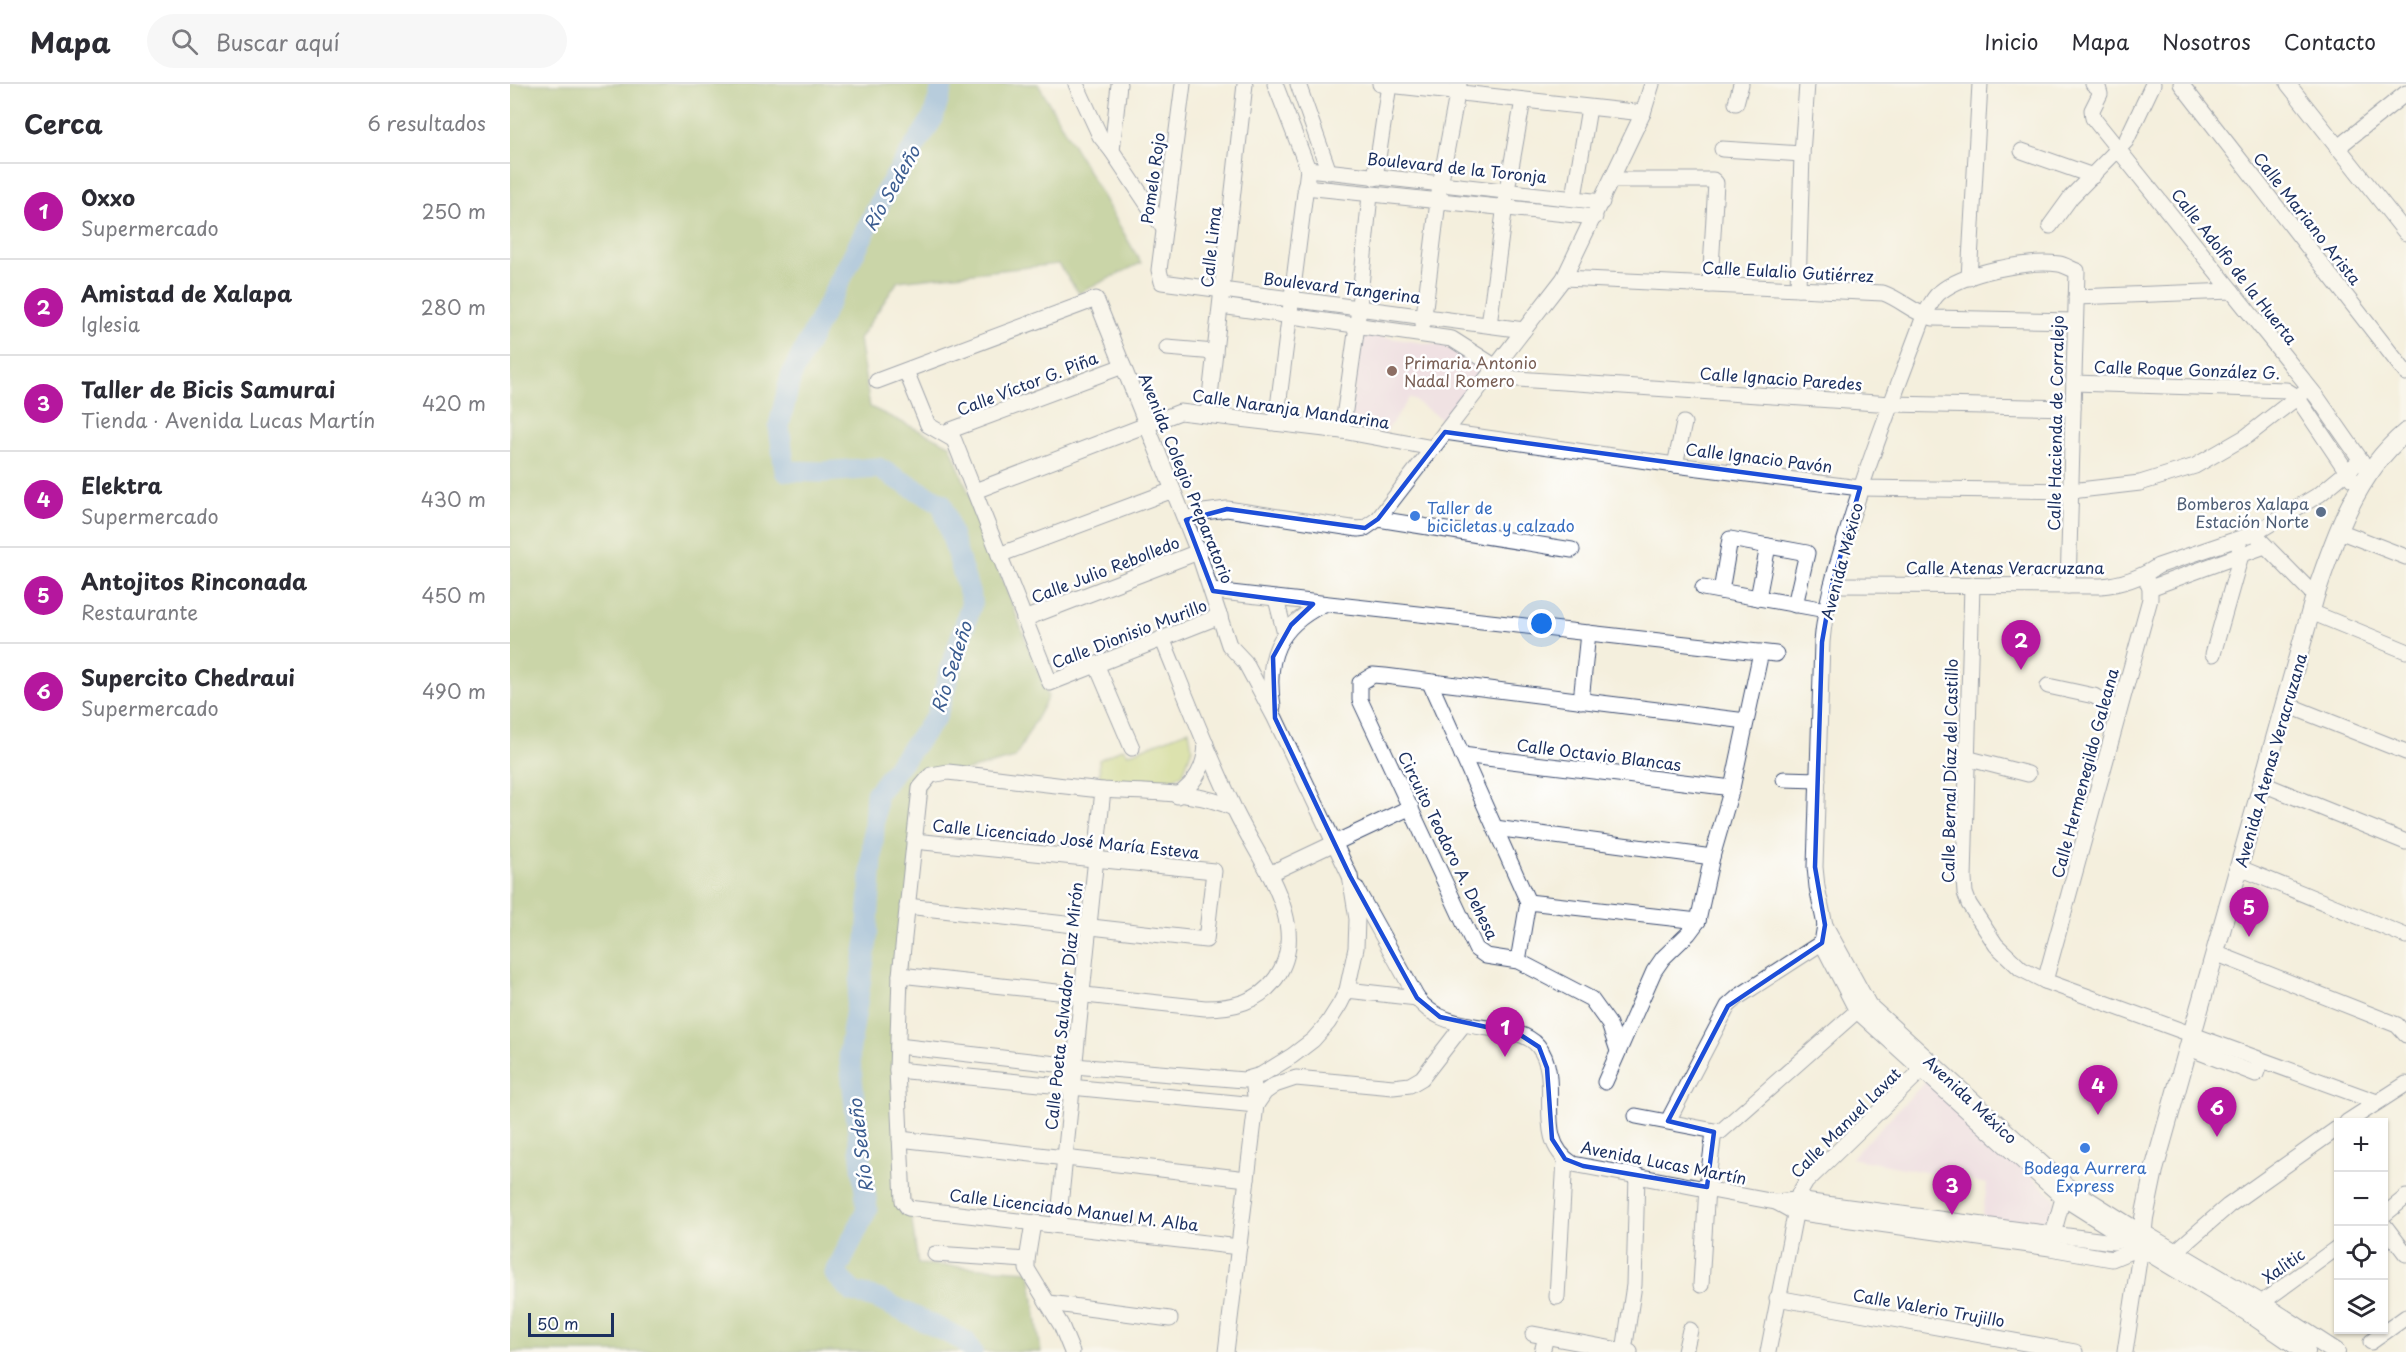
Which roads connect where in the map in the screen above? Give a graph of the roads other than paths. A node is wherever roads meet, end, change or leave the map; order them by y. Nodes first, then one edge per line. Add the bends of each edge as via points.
1 (1076, 84) edge
2 (1119, 84) edge
3 (1183, 84) edge
4 (1245, 84) edge
5 (1275, 84) edge
6 (1298, 84) edge
7 (1385, 84) edge
8 (1652, 84) edge
9 (1741, 84) edge
10 (1808, 84) edge
11 (1980, 84) edge
12 (2093, 84) edge
13 (2153, 84) edge
14 (2181, 84) edge
15 (2288, 84) edge
16 (2400, 84) edge
17 (1459, 88) edge
18 (2406, 92) edge
19 (1523, 100) junction
20 (1736, 103) dead end
21 (1589, 108) junction
22 (1643, 113) junction
23 (2337, 148) junction
24 (1722, 149) dead end
25 (2119, 149) junction
26 (1112, 151) junction
27 (2022, 151) dead end
28 (1802, 154) junction
29 (1308, 169) junction
30 (1329, 172) junction
31 (2093, 176) junction
32 (1376, 178) junction
33 (1613, 180) junction
34 (1440, 185) junction
35 (1305, 187) junction
36 (1508, 190) junction
37 (1370, 195) junction
38 (1574, 197) junction
39 (1438, 201) junction
40 (1602, 202) junction
41 (1505, 207) junction
42 (1595, 217) junction
43 (2050, 226) dead end
44 (1164, 229) junction
45 (2406, 233) edge
46 (1159, 277) joint
47 (1564, 278) junction
48 (1970, 278) junction
49 (1710, 285) junction
50 (1798, 289) junction
51 (2232, 291) junction
52 (2076, 297) junction
53 (1222, 298) junction
54 (1290, 298) junction
55 (1358, 308) junction
56 (1288, 316) junction
57 (1424, 316) junction
58 (1924, 316) junction
59 (2075, 321) junction
60 (1489, 325) junction
61 (1357, 326) junction
62 (1524, 330) junction
63 (1421, 334) junction
64 (1167, 348) dead end
65 (1215, 352) junction
66 (1123, 366) junction
67 (906, 370) junction
68 (1492, 372) junction
69 (2406, 373) edge
70 (877, 381) dead end
71 (2074, 383) junction
72 (2303, 393) junction
73 (1892, 404) junction
74 (2073, 408) junction
75 (1208, 414) junction
76 (1146, 423) junction
77 (1276, 423) junction
78 (1684, 423) dead end
79 (1342, 431) junction
80 (1445, 432) junction
81 (2406, 432) edge
82 (943, 433) junction
83 (1433, 448) junction
84 (1675, 465) junction
85 (2365, 466) junction
86 (2347, 471) junction
87 (1860, 488) junction
88 (2358, 489) junction
89 (1173, 490) junction
90 (975, 491) junction
91 (2071, 491) junction
92 (1378, 519) junction
93 (1186, 520) junction
94 (2339, 531) junction
95 (2255, 533) junction
96 (2237, 539) junction
97 (1768, 546) junction
98 (2265, 546) junction
99 (1572, 550) dead end
100 (1198, 552) junction
101 (999, 555) junction
102 (2241, 555) junction
103 (2406, 557) edge
104 (2147, 581) junction
105 (1832, 585) junction
106 (1972, 585) junction
107 (2068, 586) junction
108 (1703, 588) dead end
109 (1213, 591) junction
110 (1720, 591) junction
111 (1758, 598) junction
112 (1275, 599) junction
113 (2313, 604) junction
114 (1322, 605) junction
115 (1795, 605) junction
116 (1826, 610) junction
117 (1220, 616) junction
118 (1024, 619) junction
119 (1588, 633) junction
120 (1285, 634) junction
121 (1162, 638) junction
122 (2406, 651) edge
123 (2213, 654) dead end
124 (1273, 657) junction
125 (1245, 662) junction
126 (1096, 664) junction
127 (1430, 683) junction
128 (2048, 686) dead end
129 (1581, 701) junction
130 (2285, 704) junction
131 (2119, 710) junction
132 (1275, 718) junction
133 (1746, 721) junction
134 (1206, 744) junction
135 (1131, 747) dead end
136 (2406, 752) edge
137 (1462, 755) junction
138 (1966, 759) junction
139 (2028, 774) dead end
140 (1784, 779) dead end
141 (1818, 780) junction
142 (2264, 784) junction
143 (1732, 788) junction
144 (1103, 790) junction
145 (1177, 796) junction
146 (1411, 807) junction
147 (1233, 808) junction
148 (1495, 828) junction
149 (914, 841) junction
150 (2406, 842) edge
151 (1335, 844) junction
152 (1712, 857) junction
153 (1096, 860) junction
154 (2240, 868) junction
155 (1269, 874) junction
156 (1350, 876) junction
157 (1528, 902) junction
158 (907, 906) junction
159 (1698, 921) junction
160 (1090, 927) junction
161 (1826, 935) junction
162 (2406, 936) edge
163 (2215, 953) junction
164 (1518, 961) junction
165 (900, 975) junction
166 (2045, 981) junction
167 (1347, 990) junction
168 (1082, 996) junction
169 (1417, 998) junction
170 (1857, 1011) junction
171 (1463, 1025) junction
172 (2406, 1035) edge
173 (2191, 1042) junction
174 (898, 1046) junction
175 (1618, 1051) junction
176 (1292, 1056) junction
177 (1074, 1066) junction
178 (1926, 1066) junction
179 (897, 1070) junction
180 (1305, 1078) junction
181 (1253, 1079) junction
182 (1605, 1082) dead end
183 (2406, 1084) edge
184 (1072, 1087) junction
185 (2377, 1102) junction
186 (1256, 1105) junction
187 (1636, 1116) dead end
188 (2353, 1118) edge
189 (1668, 1121) junction
190 (2334, 1131) edge
191 (1714, 1132) junction
192 (900, 1139) junction
193 (1065, 1158) junction
194 (1565, 1159) junction
195 (1637, 1175) junction
196 (1247, 1179) junction
197 (1707, 1187) junction
198 (2406, 1197) edge
199 (2063, 1198) junction
200 (1795, 1206) junction
201 (2388, 1212) edge
202 (1033, 1223) junction
203 (1058, 1225) junction
204 (2385, 1226) edge
205 (2136, 1240) junction
206 (2051, 1241) junction
207 (1239, 1247) junction
208 (2334, 1250) edge
209 (935, 1254) dead end
210 (2406, 1254) edge
211 (2168, 1257) junction
212 (1027, 1260) junction
213 (1701, 1285) dead end
214 (1557, 1297) dead end
215 (1777, 1298) junction
216 (1049, 1303) junction
217 (2254, 1308) junction
218 (2406, 1317) edge
219 (1170, 1319) dead end
220 (1690, 1330) dead end
221 (1540, 1341) edge
222 (2371, 1342) dead end
223 (1621, 1351) edge
224 (1072, 1352) edge
225 (1226, 1352) edge
226 (1685, 1352) edge
227 (1768, 1352) edge
228 (2075, 1352) edge
229 (2125, 1352) edge
230 (2306, 1352) edge
231 (2336, 1352) edge

1 - 26 street via 1095,128
2 - 26 street
3 - 44 street, Pomelo Rojo
4 - 53 street, Calle Lima
5 - 29 street
6 - 30 street
7 - 17 street
7 - 32 street
8 - 22 street
9 - 20 street
10 - 28 street
11 - 48 street
12 - 25 street, Calle Adolfo de la Huerta via 2100,94 2092,115
13 - 25 street
14 - 69 street, Calle Mariano Arista
15 - 23 street
16 - 18 street
17 - 19 street
17 - 34 street
18 - 23 street
19 - 21 street
19 - 36 street
21 - 22 street
21 - 38 street
22 - 33 street
23 - 45 street
24 - 28 street
25 - 31 street
25 - 51 street, Calle Adolfo de la Huerta
26 - 44 street
27 - 31 street
28 - 50 street
29 - 30 street, Boulevard de la Toronja
29 - 35 street
30 - 32 street, Boulevard de la Toronja
31 - 43 street
32 - 34 street, Boulevard de la Toronja
33 - 40 street
33 - 49 street via 1716,183
34 - 36 street, Boulevard de la Toronja
34 - 39 street
35 - 37 street
35 - 54 street
36 - 38 street, Boulevard de la Toronja
36 - 41 street
37 - 39 street
37 - 55 street
38 - 40 street, Boulevard de la Toronja
39 - 41 street
39 - 57 street
40 - 42 street
41 - 42 street
41 - 60 street
42 - 47 street
44 - 46 street, Pomelo Rojo
46 - 53 street, Boulevard Tangerina via 1167,284
47 - 49 street, Calle Eulalio Gutiérrez
47 - 62 street
48 - 52 street, Calle Hacienda de Corralejo via 2019,264 2061,264 2077,271
48 - 58 street, Avenida México via 1940,292
49 - 50 street, Calle Eulalio Gutiérrez
50 - 58 street, Calle Eulalio Gutiérrez via 1883,293
51 - 52 street
51 - 72 street, Calle Adolfo de la Huerta
52 - 59 street, Calle Hacienda de Corralejo
53 - 54 street, Boulevard Tangerina
53 - 56 street, Boulevard Tangerina
53 - 65 street, Calle Lima
54 - 55 street, Boulevard Tangerina
54 - 56 street
55 - 57 street, Boulevard Tangerina
55 - 61 street
56 - 61 street, Boulevard Tangerina
56 - 77 street
57 - 60 street, Boulevard Tangerina
57 - 63 street
58 - 59 street
58 - 73 street, Avenida México
59 - 71 street, Calle Hacienda de Corralejo
60 - 62 street, Boulevard Tangerina
61 - 63 street, Boulevard Tangerina
61 - 79 street
62 - 68 street
63 - 68 street, Boulevard Tangerina via 1452,339
64 - 65 street
65 - 75 street, Calle Lima
66 - 67 street, Avenida Colegio Preparatorio via 1096,299
66 - 76 street, Avenida Colegio Preparatorio
66 - 82 street, Calle Víctor G. Piña
67 - 70 street, Avenida Colegio Preparatorio
67 - 82 street via 928,425
68 - 73 street, Calle Ignacio Paredes
68 - 80 street
71 - 72 street, Calle Roque González G.
71 - 74 street, Calle Hacienda de Corralejo
72 - 85 street, Calle Adolfo de la Huerta
72 - 86 street, Calle Adolfo de la Huerta
72 - 91 street, Calle Ignacio Pavón via 2247,436 2195,466 2140,483
73 - 74 street, Calle Ignacio Paredes
73 - 87 street, Avenida México
74 - 91 street, Calle Hacienda de Corralejo
75 - 76 street, Calle Naranja Mandarina via 1180,412
75 - 77 street, Calle Naranja Mandarina
76 - 89 street, Avenida Colegio Preparatorio
76 - 90 street, Calle Naranja Mandarina
77 - 79 street, Calle Naranja Mandarina
78 - 84 street
79 - 83 street, Calle Naranja Mandarina
80 - 83 street
80 - 84 street, Calle Ignacio Pavón
81 - 85 main road, Avenida Atenas Veracruzana
82 - 90 street via 954,440
83 - 92 street
84 - 87 street, Calle Ignacio Pavón
85 - 86 street, Calle Atenas Veracruzana
85 - 88 main road, Avenida Atenas Veracruzana
86 - 88 street, Calle Adolfo de la Huerta
86 - 95 street, Calle Atenas Veracruzana via 2305,504
87 - 91 street, Calle Ignacio Pavón
87 - 105 street, Avenida México
88 - 94 main road, Avenida Atenas Veracruzana
89 - 93 street, Avenida Colegio Preparatorio
89 - 101 street
90 - 101 street
91 - 107 street, Calle Hacienda de Corralejo
92 - 93 street via 1358,529 1227,509 1204,512
92 - 99 street
93 - 100 street, Avenida Colegio Preparatorio
94 - 103 street
94 - 113 main road, Avenida Atenas Veracruzana
95 - 96 street, Calle Atenas Veracruzana
95 - 98 street
96 - 102 street
96 - 104 street, Calle Atenas Veracruzana via 2158,566
97 - 110 street via 1730,539
97 - 111 street
97 - 115 street via 1808,553
98 - 102 street, Calle Atenas Veracruzana
98 - 113 street
100 - 109 street, Avenida Colegio Preparatorio
100 - 118 street, Calle Julio Rebolledo
101 - 118 street
102 - 104 street, Calle Atenas Veracruzana
102 - 123 street
104 - 107 street, Calle Atenas Veracruzana
104 - 131 street, Calle Hermenegildo Galeana via 2150,599
105 - 106 street, Calle Atenas Veracruzana
105 - 116 street, Avenida México
106 - 107 street, Calle Atenas Veracruzana
106 - 138 street, Calle Bernal Díaz del Castillo
108 - 110 street
109 - 112 street
109 - 117 street, Avenida Colegio Preparatorio
110 - 111 street
111 - 115 street
112 - 114 street
112 - 120 street
113 - 122 street
113 - 130 main road, Avenida Atenas Veracruzana
114 - 119 street
114 - 120 street via 1298,619
115 - 116 street
116 - 141 street, Avenida México
117 - 121 street, Calle Dionisio Murillo
117 - 125 street, Avenida Colegio Preparatorio via 1229,645
118 - 126 street, Calle Dionisio Murillo via 1050,683
119 - 129 street
119 - 133 street via 1768,653
120 - 124 street
121 - 126 street, Calle Dionisio Murillo
121 - 134 street
124 - 125 street
124 - 132 street
125 - 132 street, Avenida Colegio Preparatorio
126 - 135 street
127 - 129 street, Circuito Teodoro A. Dehesa
127 - 137 street
127 - 146 street, Circuito Teodoro A. Dehesa via 1373,675 1360,683 1358,690
128 - 131 street via 2094,696
129 - 133 street, Circuito Teodoro A. Dehesa
130 - 136 street
130 - 142 main road, Avenida Atenas Veracruzana
131 - 166 street, Calle Hermenegildo Galeana
132 - 151 street, Avenida Colegio Preparatorio
133 - 143 street
134 - 145 street via 1199,774
134 - 147 street
137 - 143 street, Calle Octavio Blancas
137 - 148 street
138 - 139 street
138 - 166 street, Calle Bernal Díaz del Castillo via 1965,893 2008,960
140 - 141 street
141 - 161 street, Avenida México via 1815,876
142 - 150 street
142 - 154 main road, Avenida Atenas Veracruzana
143 - 152 street
144 - 145 street
144 - 149 street via 948,772 931,775 921,788
144 - 153 street, Calle Poeta Salvador Díaz Mirón
145 - 147 street via 1214,800
146 - 151 street
146 - 164 street, Circuito Teodoro A. Dehesa via 1476,949 1486,956
147 - 155 street
148 - 152 street
148 - 157 street
149 - 153 street, Calle Licenciado José María Esteva
149 - 158 street
151 - 155 street
151 - 156 street, Avenida Colegio Preparatorio
152 - 159 street
153 - 160 street, Calle Poeta Salvador Díaz Mirón
153 - 160 street, Calle Licenciado José María Esteva via 1214,871 1206,940
154 - 162 street
154 - 163 main road, Avenida Atenas Veracruzana
155 - 168 street via 1287,916 1288,954 1270,986 1255,998 1239,1005 1205,1008
156 - 167 street, Avenida Colegio Preparatorio via 1357,919 1356,948
156 - 169 street, Avenida Colegio Preparatorio
157 - 159 street
157 - 164 street
158 - 160 street
158 - 165 street
159 - 175 street via 1654,971
160 - 168 street, Calle Poeta Salvador Díaz Mirón
161 - 170 street, Avenida México
161 - 178 street, Avenida México via 1869,1005
161 - 189 street via 1728,1006
163 - 172 street via 2397,1025
163 - 173 main road, Avenida Atenas Veracruzana
164 - 175 street, Circuito Teodoro A. Dehesa via 1591,999 1610,1024
165 - 168 street
165 - 174 street
166 - 173 street, Calle Bernal Díaz del Castillo
167 - 169 street
167 - 176 street, Avenida Colegio Preparatorio via 1328,1023
168 - 177 street, Calle Poeta Salvador Díaz Mirón
169 - 171 street, Avenida Colegio Preparatorio via 1433,1013
170 - 178 street, Avenida México
170 - 191 street via 1725,1129
171 - 180 street via 1422,1078 1410,1085
171 - 194 street, Avenida Lucas Martín via 1519,1034 1539,1047 1548,1068 1551,1139
173 - 185 street, Calle Bernal Díaz del Castillo via 2256,1074 2261,1060
173 - 205 main road, Avenida Atenas Veracruzana
174 - 177 street
174 - 179 street
175 - 182 street
176 - 180 street
176 - 181 street, Avenida Colegio Preparatorio
177 - 181 street
177 - 184 street, Calle Poeta Salvador Díaz Mirón
178 - 199 street, Avenida México
178 - 200 street, Calle Manuel Lavat via 1806,1182
178 - 205 street, Avenida México
179 - 184 street
179 - 192 street
180 - 186 street via 1275,1085
181 - 186 street
183 - 185 street
184 - 186 street
184 - 193 street, Calle Poeta Salvador Díaz Mirón
185 - 188 street
186 - 196 street
187 - 189 street
189 - 191 street
190 - 211 street via 2228,1206
191 - 197 street
192 - 193 street
192 - 202 street, Calle Licenciado Manuel M. Alba via 904,1205 908,1208
193 - 196 street
193 - 203 street, Calle Poeta Salvador Díaz Mirón
194 - 195 street, Avenida Lucas Martín via 1583,1167
194 - 214 street
195 - 197 street, Avenida Lucas Martín
195 - 223 street via 1634,1285
196 - 207 street
197 - 200 street, Avenida Lucas Martín
197 - 213 street
198 - 201 street
199 - 205 street, Avenida México
199 - 206 street
200 - 206 street, Avenida Lucas Martín
200 - 215 street
202 - 203 street, Calle Licenciado Manuel M. Alba
202 - 212 street
203 - 207 street, Calle Licenciado Manuel M. Alba
204 - 210 street
205 - 206 street, Avenida Lucas Martín via 2112,1259
205 - 211 main road, Avenida México
205 - 229 street
207 - 225 street
208 - 217 street, Xalitic
209 - 212 street
211 - 217 main road, Avenida México
212 - 216 street via 1031,1277
215 - 227 street
215 - 228 street, Calle Valerio Trujillo
216 - 219 street
216 - 224 street
217 - 230 main road, Avenida México
217 - 231 main road, Avenida México
218 - 222 street
220 - 226 street
221 - 223 street

